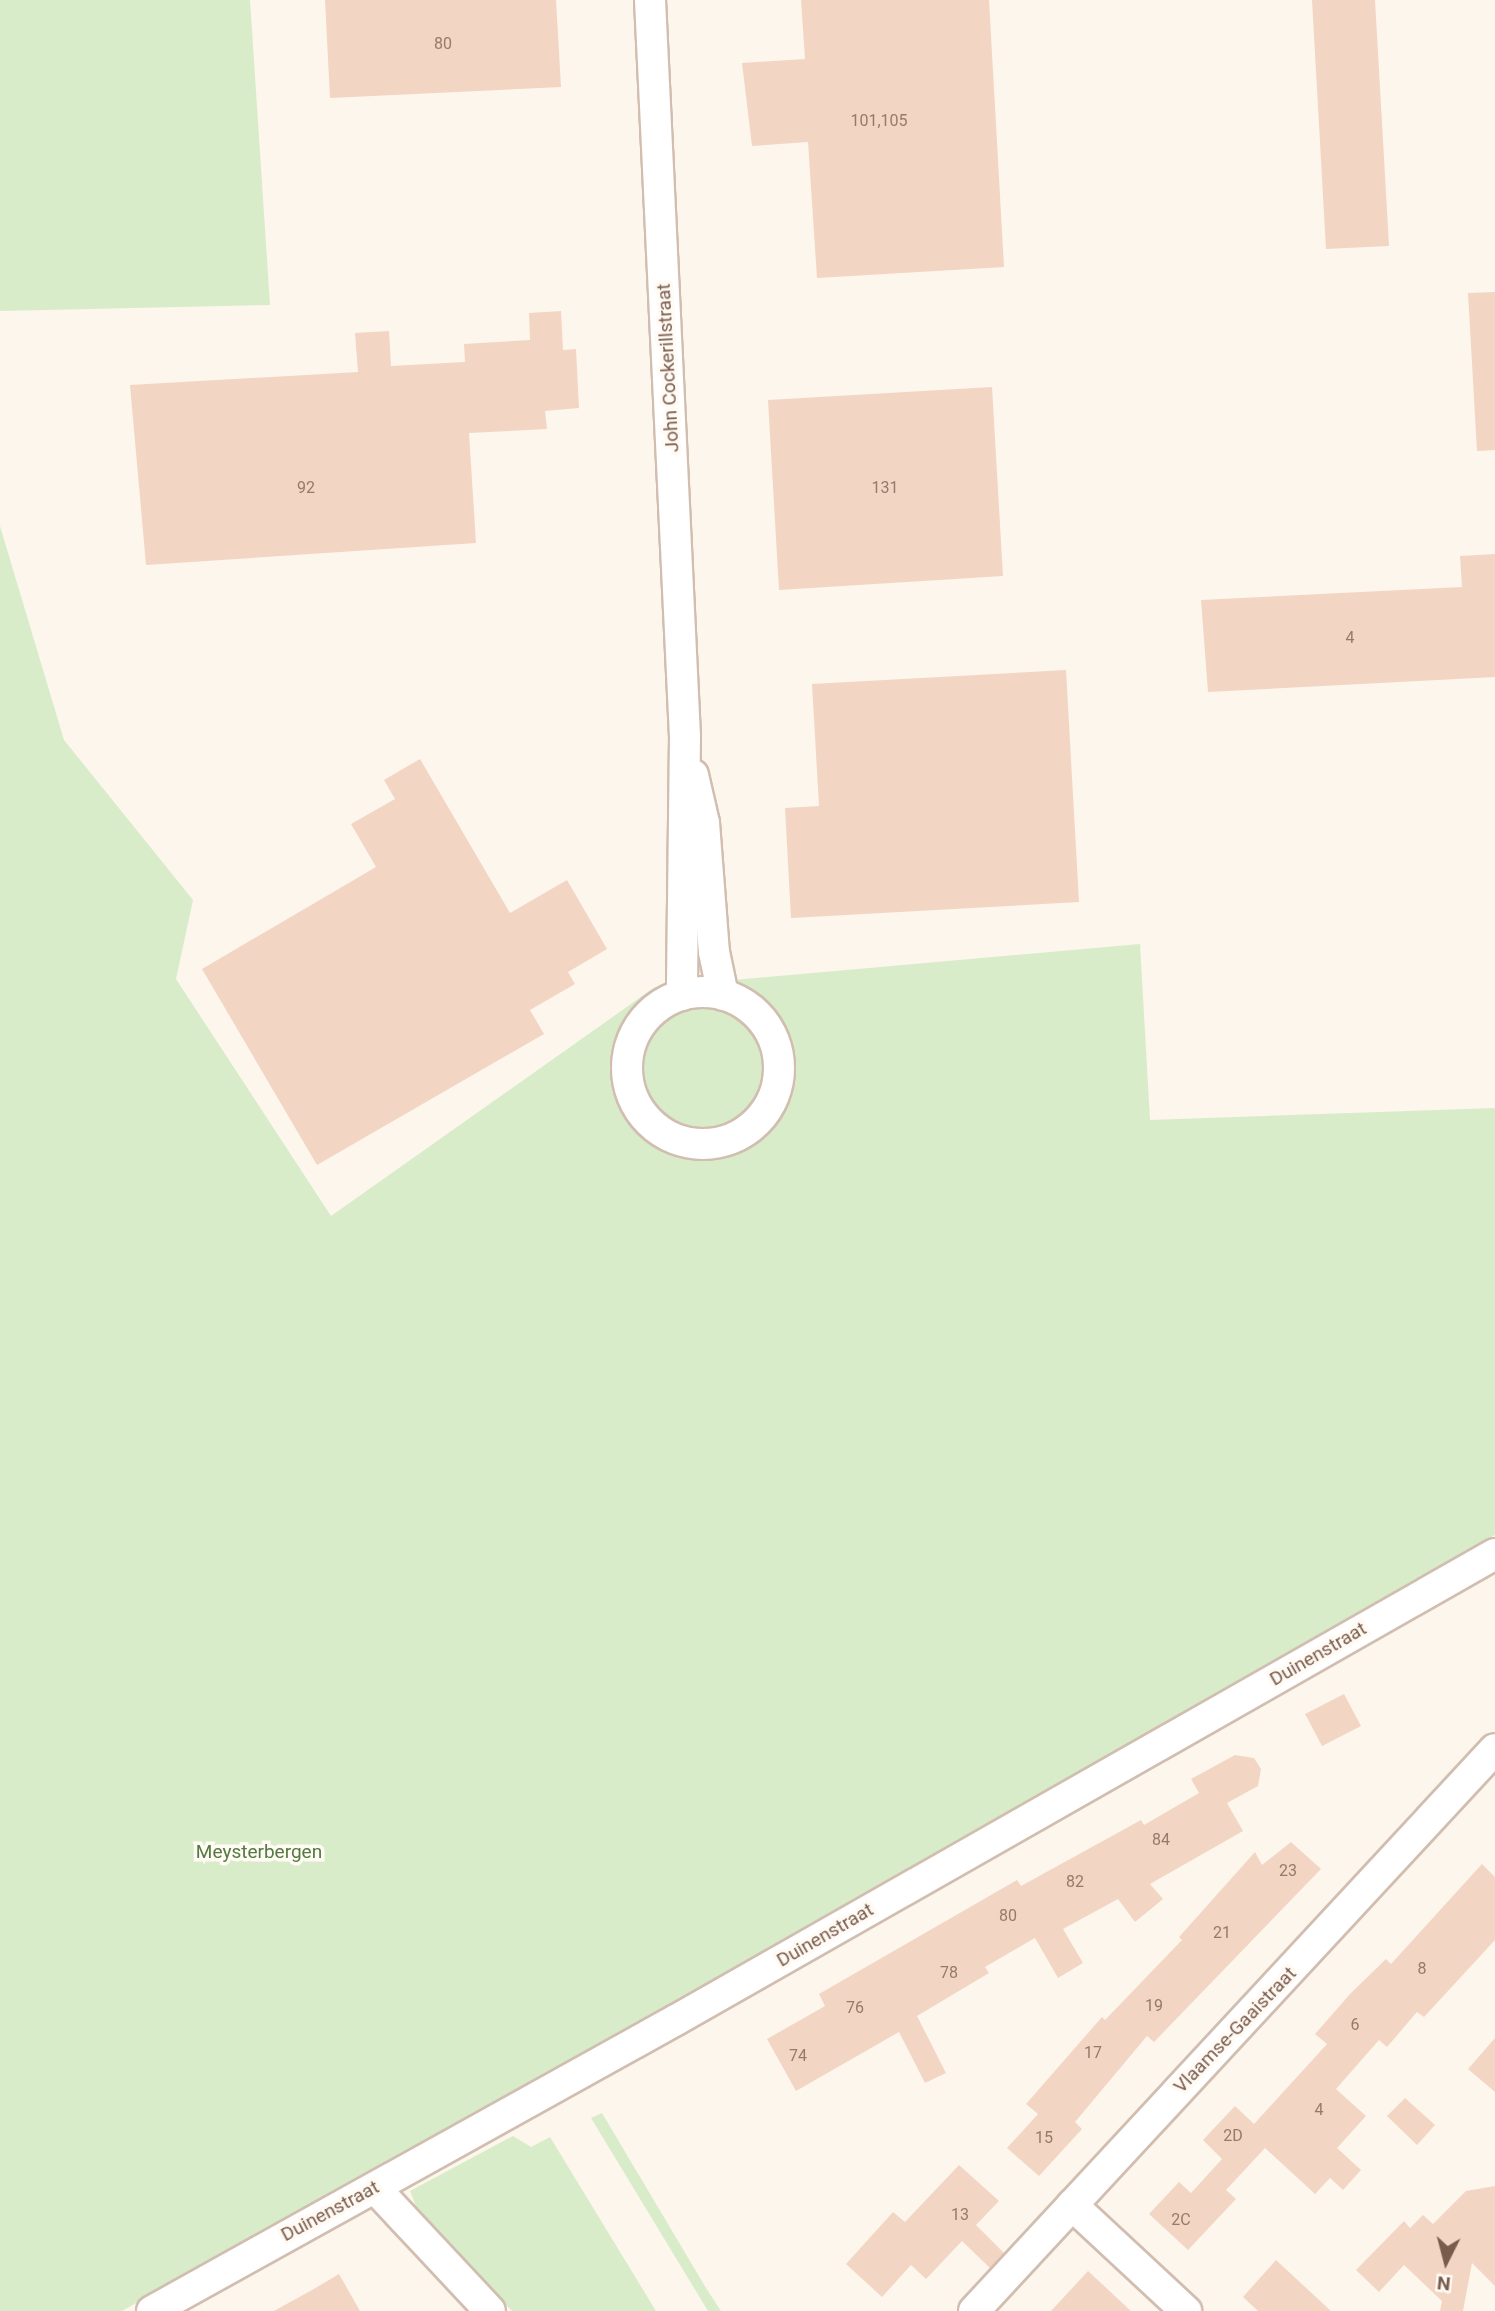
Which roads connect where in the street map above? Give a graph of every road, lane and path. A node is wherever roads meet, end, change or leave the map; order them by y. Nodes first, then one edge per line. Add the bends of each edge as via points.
1 (650, 0) edge
2 (685, 737) junction
3 (682, 995) junction
4 (723, 995) junction
5 (1495, 1554) edge
6 (1495, 1749) edge
7 (375, 2188) junction
8 (1072, 2204) junction
9 (152, 2311) edge
10 (490, 2311) edge
11 (974, 2311) edge
12 (1186, 2311) edge

1 - 2 street, John Cockerillstraat
2 - 3 street, John Cockerillstraat
2 - 4 street, John Cockerillstraat via 704,823 714,952
3 - 4 street
3 - 4 street via 650,1013 638,1028 630,1045 628,1082 636,1106 652,1125 674,1139 699,1144 724,1141 747,1130 765,1112 776,1091 777,1055 763,1021 745,1005
5 - 7 street, Duinenstraat
6 - 8 street, Vlaamse-Gaaistraat
7 - 9 street, Duinenstraat
7 - 10 street
8 - 11 street, Vlaamse-Gaaistraat
8 - 12 street

